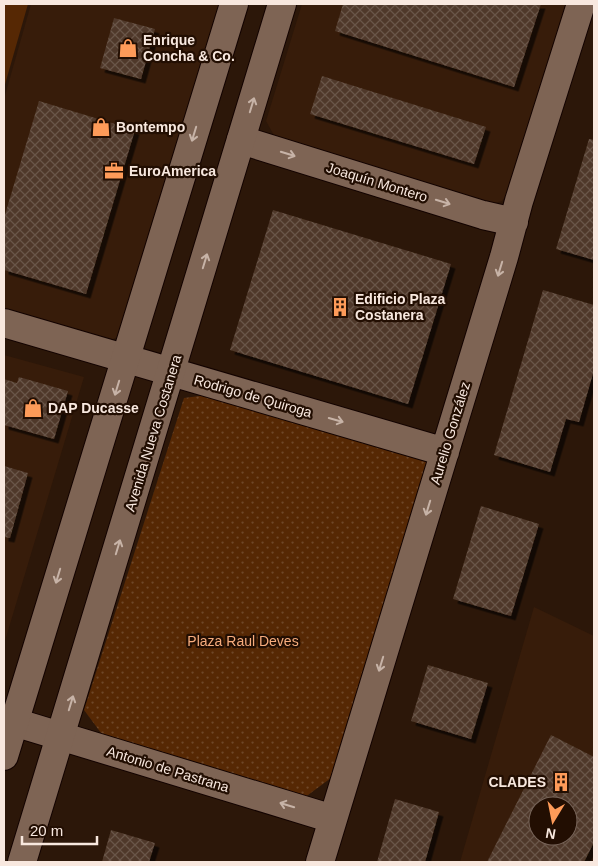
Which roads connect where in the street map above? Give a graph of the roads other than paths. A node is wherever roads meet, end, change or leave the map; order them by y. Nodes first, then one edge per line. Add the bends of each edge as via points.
1 (234, 4) edge
2 (282, 4) edge
3 (581, 4) edge
4 (241, 140) junction
5 (514, 222) junction
6 (4, 323) edge
7 (126, 359) junction
8 (171, 372) junction
9 (445, 452) junction
10 (9, 720) edge
11 (61, 736) junction
12 (4, 756) edge
13 (333, 819) junction
14 (22, 862) edge
15 (320, 862) edge

1 -> 7 street
4 -> 2 street, Avenida Nueva Costanera
3 - 5 street, Aurelio González
4 -> 5 street, Joaquín Montero
8 -> 4 street, Avenida Nueva Costanera
5 -> 9 street, Aurelio González
6 - 7 street, Rodrigo de Quiroga
7 - 8 street, Rodrigo de Quiroga
7 -> 10 street
8 -> 9 street, Rodrigo de Quiroga
11 -> 8 street, Avenida Nueva Costanera
9 -> 13 street, Aurelio González
10 - 11 street, Antonio de Pastrana
10 - 12 street
13 -> 11 street, Antonio de Pastrana
11 - 14 street, Avenida Nueva Costanera
13 - 15 street, Aurelio González

